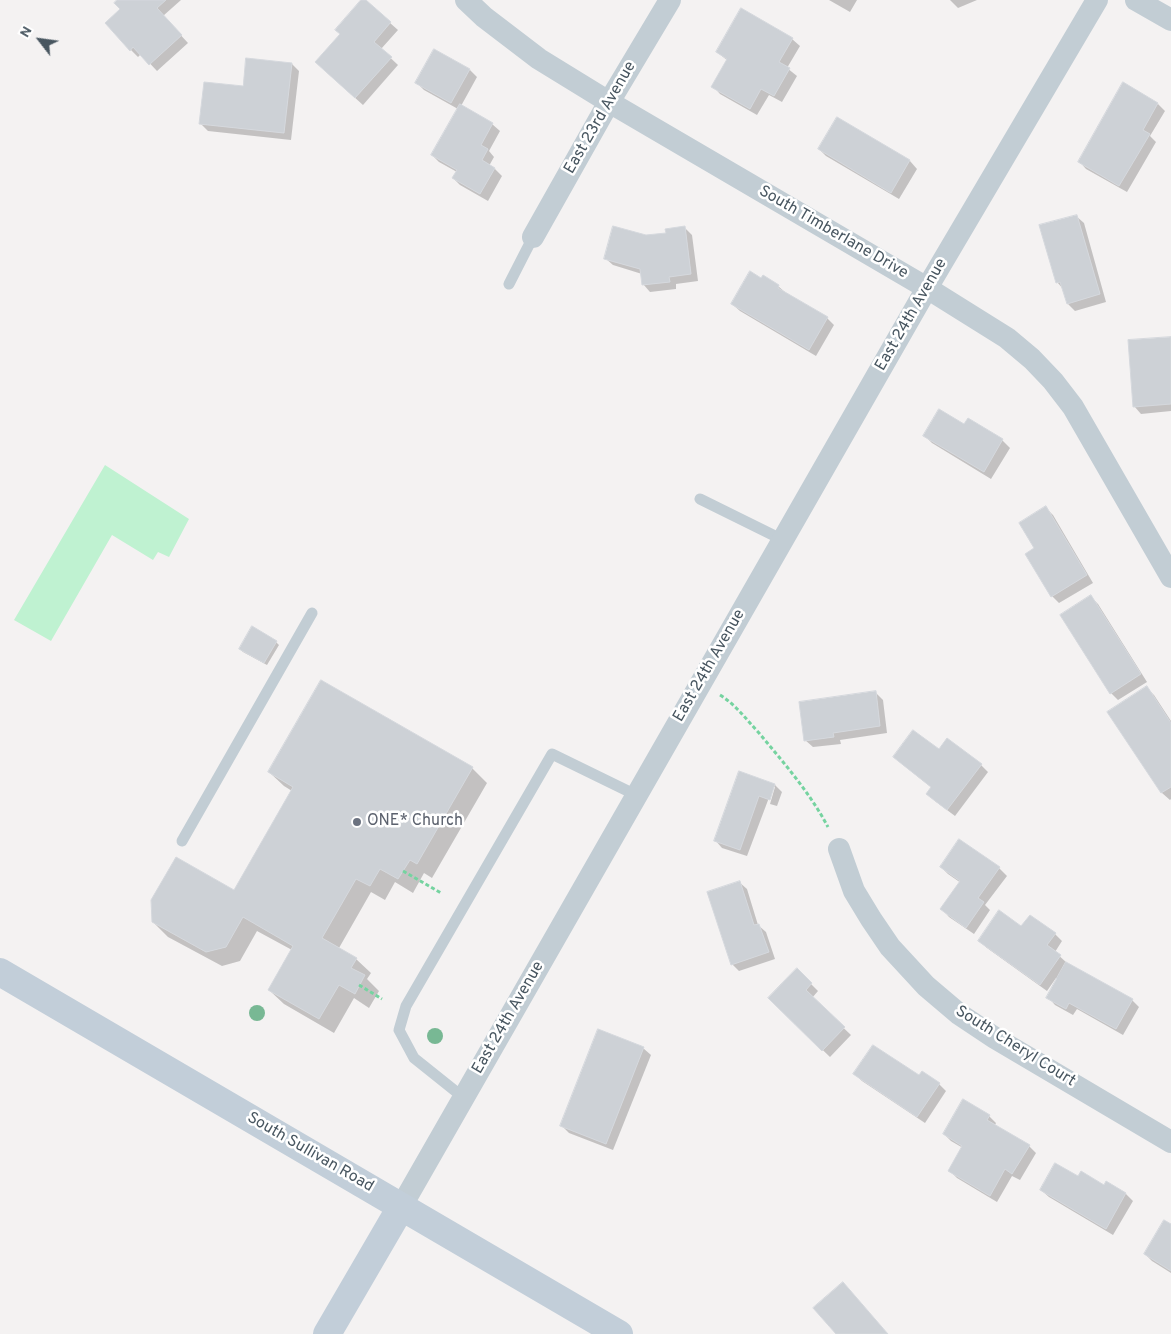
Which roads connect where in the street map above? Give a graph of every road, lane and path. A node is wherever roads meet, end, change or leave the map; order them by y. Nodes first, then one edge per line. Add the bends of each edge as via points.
1 (466, 0) edge
2 (670, 0) edge
3 (1097, 0) edge
4 (1136, 0) edge
5 (1171, 20) edge
6 (609, 102) junction
7 (533, 237) joint
8 (509, 284) dead end
9 (927, 288) junction
10 (700, 499) dead end
11 (782, 540) junction
12 (1171, 576) edge
13 (312, 613) dead end
14 (700, 683) junction
15 (636, 796) junction
16 (182, 841) dead end
17 (839, 849) joint
18 (403, 871) dead end
19 (441, 893) dead end
20 (0, 972) edge
21 (360, 985) dead end
22 (382, 998) dead end
23 (464, 1098) junction
24 (1171, 1142) edge
25 (401, 1207) junction
26 (327, 1334) edge
27 (619, 1334) edge

1 - 6 street, South Timberlane Drive via 539,59
2 - 6 street, East 23rd Avenue
3 - 9 street, East 24th Avenue
4 - 5 street
6 - 7 street, East 23rd Avenue
6 - 9 street, South Timberlane Drive
7 - 8 lane
9 - 11 street, East 24th Avenue
9 - 12 street, South Timberlane Drive via 1007,338 1053,381 1073,407
10 - 11 lane
11 - 14 street, East 24th Avenue
13 - 16 lane
14 - 15 street, East 24th Avenue
14 - 17 path via 728,700 775,752 817,807
15 - 23 street, East 24th Avenue
15 - 23 lane via 552,754 415,990 399,1030 414,1058
17 - 24 street, South Cheryl Court via 854,890 871,919 890,947 926,986 958,1014 995,1038
18 - 19 path
20 - 25 main road, South Sullivan Road
21 - 22 path
23 - 25 street, East 24th Avenue
25 - 26 main road, East 24th Avenue
25 - 27 main road, South Sullivan Road

